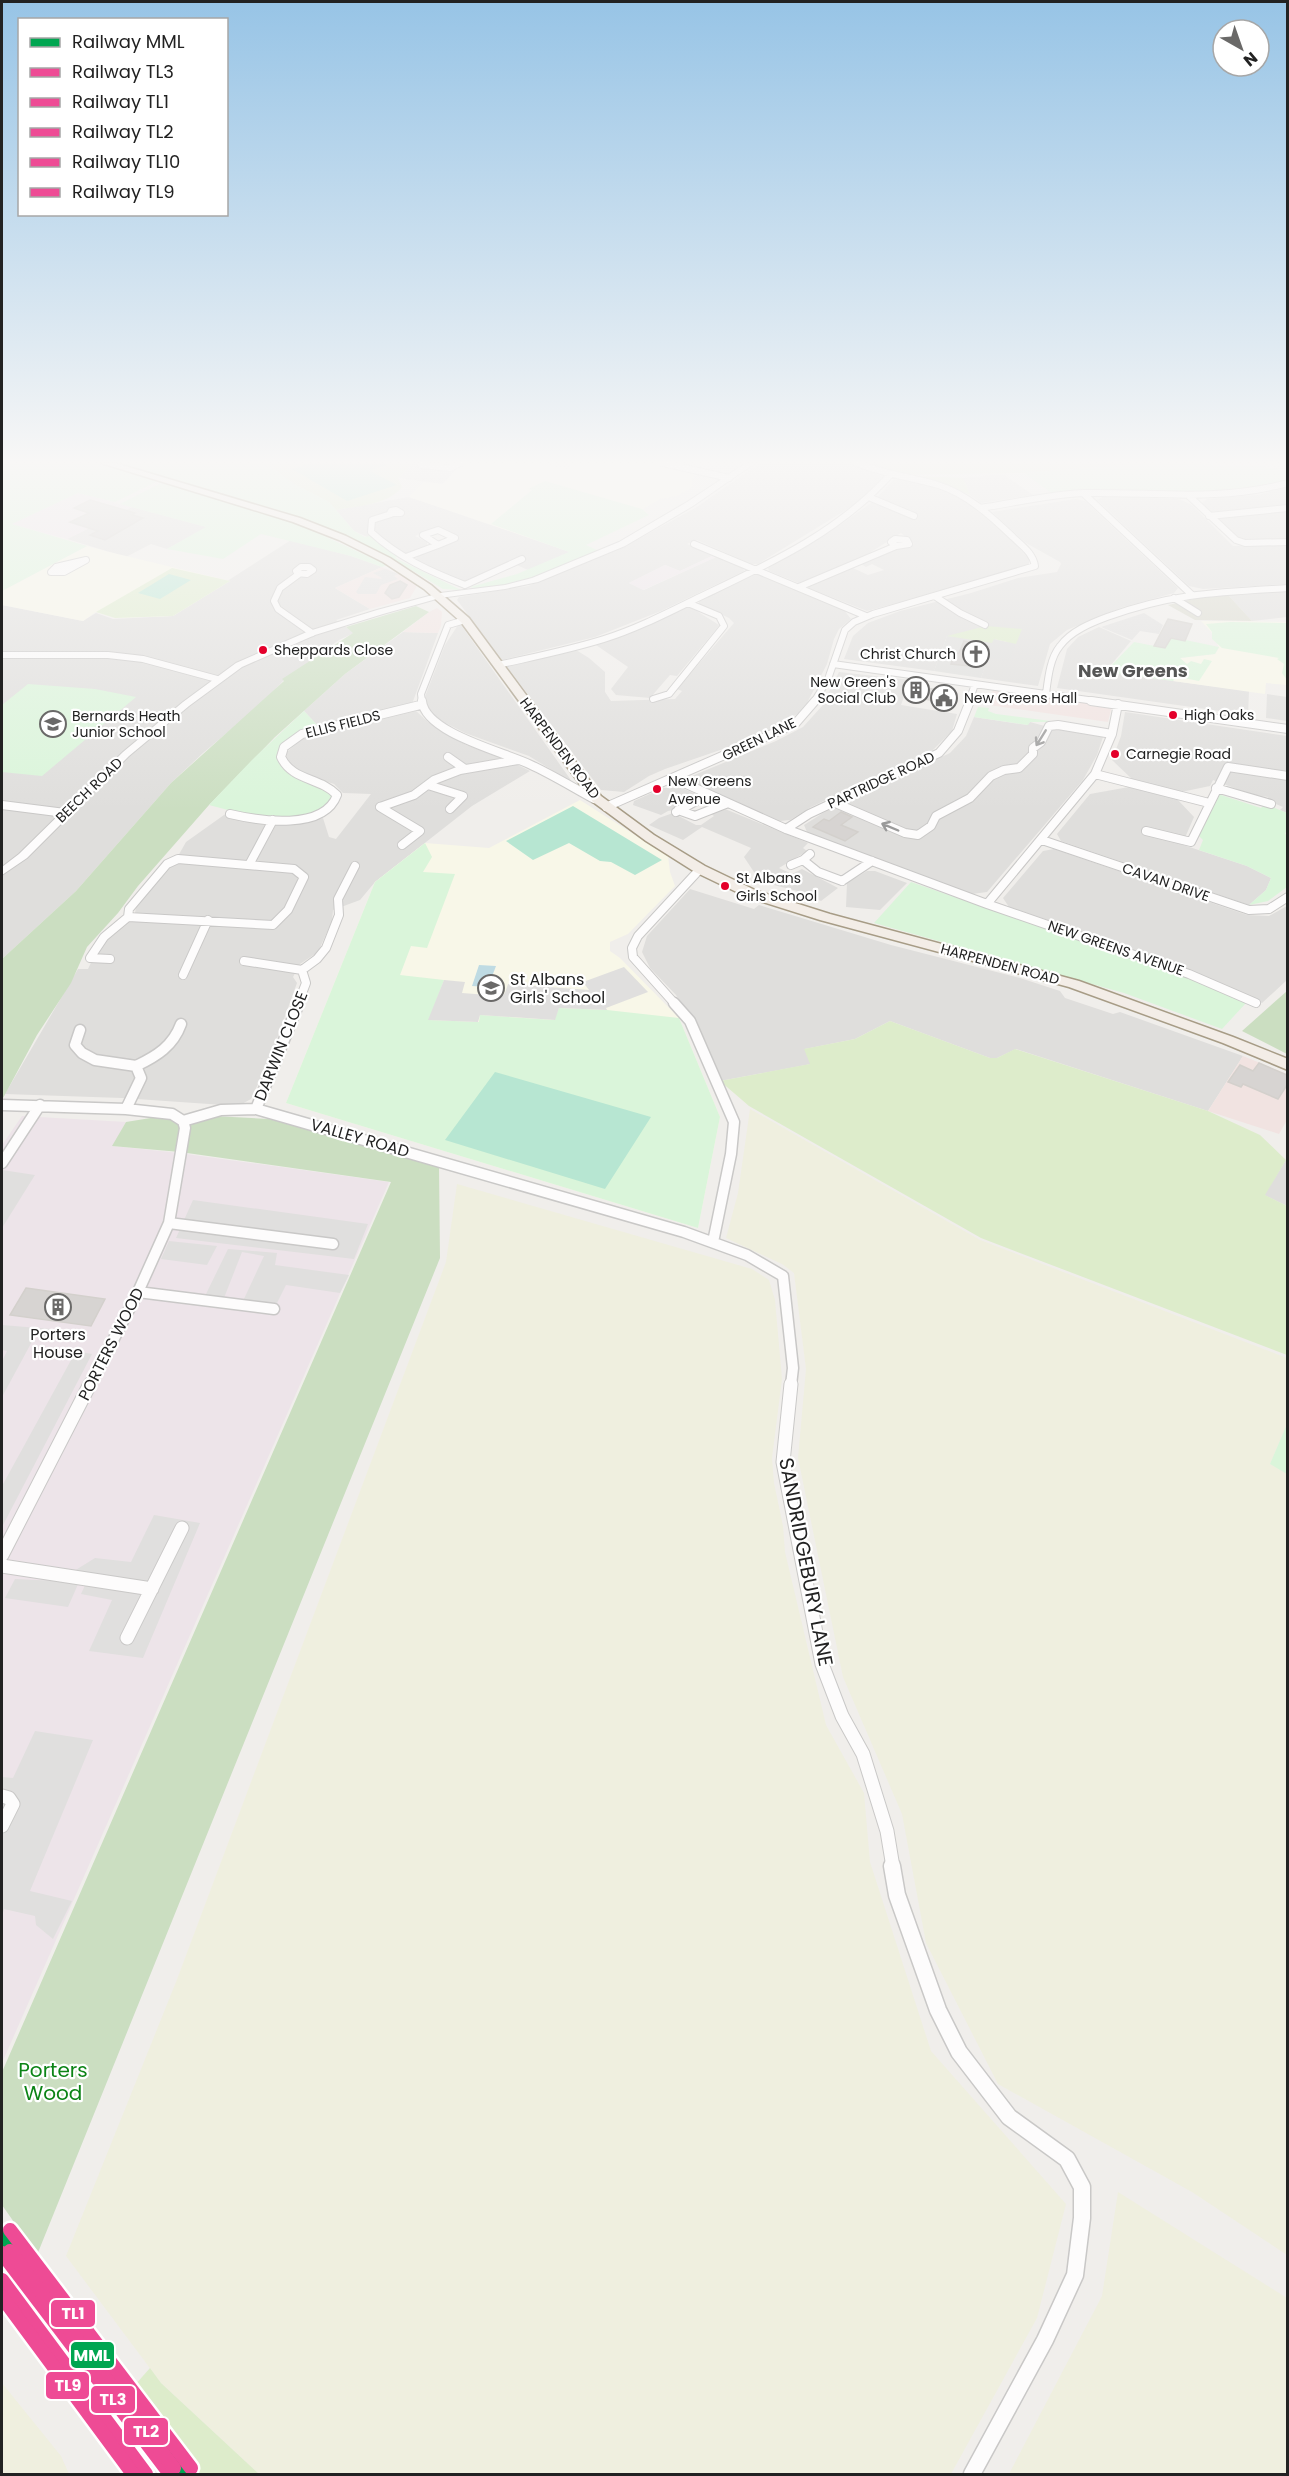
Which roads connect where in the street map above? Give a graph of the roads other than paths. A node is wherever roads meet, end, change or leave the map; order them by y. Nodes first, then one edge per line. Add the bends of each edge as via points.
1 (292, 579) edge
2 (417, 579) edge
3 (448, 579) edge
4 (486, 579) edge
5 (539, 579) edge
6 (738, 579) edge
7 (777, 579) edge
8 (820, 579) edge
9 (999, 579) edge
10 (1174, 579) edge
11 (799, 587) junction
12 (468, 588) junction
13 (1287, 588) edge
14 (1191, 594) junction
15 (440, 596) junction
16 (936, 597) junction
17 (1174, 598) junction
18 (688, 603) junction
19 (1198, 613) dead end
20 (867, 616) junction
21 (465, 620) junction
22 (985, 625) dead end
23 (312, 633) junction
24 (2, 655) edge
25 (833, 664) junction
26 (498, 665) junction
27 (216, 679) junction
28 (975, 684) junction
29 (1046, 694) junction
30 (653, 699) dead end
31 (1118, 704) junction
32 (420, 705) junction
33 (1287, 729) edge
34 (1113, 734) junction
35 (448, 757) dead end
36 (521, 760) junction
37 (465, 769) junction
38 (1095, 774) junction
39 (1287, 776) edge
40 (673, 778) junction
41 (428, 785) junction
42 (1216, 788) junction
43 (594, 799) dead end
44 (698, 800) dead end
45 (832, 802) junction
46 (728, 803) junction
47 (1209, 803) junction
48 (1271, 804) dead end
49 (2, 805) edge
50 (606, 807) junction
51 (450, 809) dead end
52 (674, 810) junction
53 (65, 813) junction
54 (230, 814) dead end
55 (685, 818) dead end
56 (273, 820) junction
57 (429, 826) dead end
58 (786, 829) junction
59 (420, 831) junction
60 (1146, 831) dead end
61 (1042, 840) junction
62 (402, 844) dead end
63 (872, 861) junction
64 (249, 865) junction
65 (791, 865) dead end
66 (355, 866) dead end
67 (700, 869) junction
68 (2, 872) edge
69 (1287, 897) edge
70 (987, 904) junction
71 (128, 917) junction
72 (208, 920) junction
73 (110, 959) dead end
74 (244, 961) dead end
75 (302, 970) junction
76 (183, 975) dead end
77 (1256, 1003) dead end
78 (181, 1024) dead end
79 (80, 1030) dead end
80 (1287, 1065) edge
81 (136, 1066) junction
82 (2, 1105) edge
83 (40, 1105) junction
84 (126, 1109) junction
85 (256, 1109) junction
86 (183, 1121) junction
87 (2, 1163) edge
88 (170, 1223) junction
89 (713, 1242) junction
90 (333, 1244) dead end
91 (138, 1292) junction
92 (274, 1309) dead end
93 (182, 1528) dead end
94 (2, 1556) edge
95 (2, 1566) edge
96 (152, 1589) junction
97 (128, 1638) dead end
98 (2, 1796) edge
99 (2, 1826) edge
100 (972, 2475) edge

1 - 23 street via 276,593 274,602
2 - 15 main road, HARPENDEN ROAD
3 - 12 street
4 - 12 street
5 - 12 street, BEECH ROAD
6 - 18 street
7 - 11 street
8 - 11 street
9 - 16 street, GREEN LANE
10 - 14 street
11 - 20 street
12 - 15 street, BEECH ROAD
13 - 14 street
14 - 17 street
15 - 21 main road, HARPENDEN ROAD
15 - 23 street, BEECH ROAD
16 - 20 street, GREEN LANE
16 - 22 street
17 - 19 street
17 - 29 street via 1112,616 1068,636 1055,654
18 - 26 street via 603,639
18 - 30 street via 719,616 724,626 669,694
20 - 25 street, GREEN LANE via 847,628
21 - 26 main road, HARPENDEN ROAD
21 - 32 street via 448,625
23 - 27 street, BEECH ROAD
24 - 27 street via 108,655 143,659
25 - 28 street
25 - 40 street, GREEN LANE via 811,709 795,724
26 - 50 main road, HARPENDEN ROAD
27 - 53 street, BEECH ROAD via 126,754
28 - 29 street
28 - 45 street, PARTRIDGE ROAD via 951,744
29 - 31 street
31 - 33 street
31 - 34 street
32 - 36 street via 445,728
32 - 56 street, ELLIS FIELDS via 361,722 313,730 291,740 281,753 286,767 304,778 328,785 338,798 334,806 319,815
34 - 38 street
34 -> 45 street via 1049,726 1033,754 1020,767 991,776 970,798 936,816 931,826 918,835
35 - 37 street
36 - 37 street
36 - 43 street
37 - 41 street
38 - 47 street
38 - 61 street
39 - 42 street via 1228,767
40 - 46 street, NEW GREENS AVENUE
40 - 50 street, GREEN LANE
41 - 51 street via 463,796
41 - 59 street via 414,795 380,807
42 - 47 street
42 - 48 street
44 - 52 street
45 - 58 street, PARTRIDGE ROAD
46 - 52 street via 695,816
46 - 58 street, NEW GREENS AVENUE
47 - 60 street via 1191,842
49 - 53 street
50 - 67 main road, HARPENDEN ROAD
52 - 55 street
53 - 68 street, BEECH ROAD
54 - 56 street, ELLIS FIELDS
56 - 64 street
57 - 59 street
58 - 63 street, NEW GREENS AVENUE
59 - 62 street
61 - 69 street, CAVAN DRIVE via 1249,910 1269,909
61 - 70 street
63 - 65 street via 843,885 818,872 807,857
63 - 70 street, NEW GREENS AVENUE
64 - 71 street via 178,860 167,864 129,909
64 - 72 street via 294,869 304,877 281,921 273,926
66 - 75 street via 338,898 339,915 326,948
67 - 80 main road, HARPENDEN ROAD via 752,894 814,914 1074,984
67 - 89 street via 638,936 632,948 633,957 690,1021 734,1122
70 - 77 street, NEW GREENS AVENUE via 1189,974
71 - 72 street via 173,922
71 - 73 street via 104,937 90,958
72 - 76 street
74 - 75 street, DARWIN CLOSE
75 - 85 street, DARWIN CLOSE via 305,988
78 - 81 street via 178,1034 160,1055
79 - 81 street via 75,1045 83,1056
81 - 84 street via 141,1078
82 - 83 street
83 - 84 street
83 - 87 street
84 - 86 street via 172,1114
85 - 86 street, VALLEY ROAD via 221,1110
85 - 89 street, VALLEY ROAD
86 - 88 street, PORTERS WOOD
88 - 90 street
88 - 91 street, PORTERS WOOD
89 - 100 street, SANDRIDGEBURY LANE via 783,1276 793,1368 783,1462 822,1664 842,1716 863,1754 887,1831 897,1895 938,2010 959,2052 1010,2117 1067,2159 1082,2187 1075,2275 1045,2340
91 - 92 street
91 - 94 street, PORTERS WOOD
93 - 96 street
95 - 96 street
96 - 97 street
98 - 99 street via 13,1804

